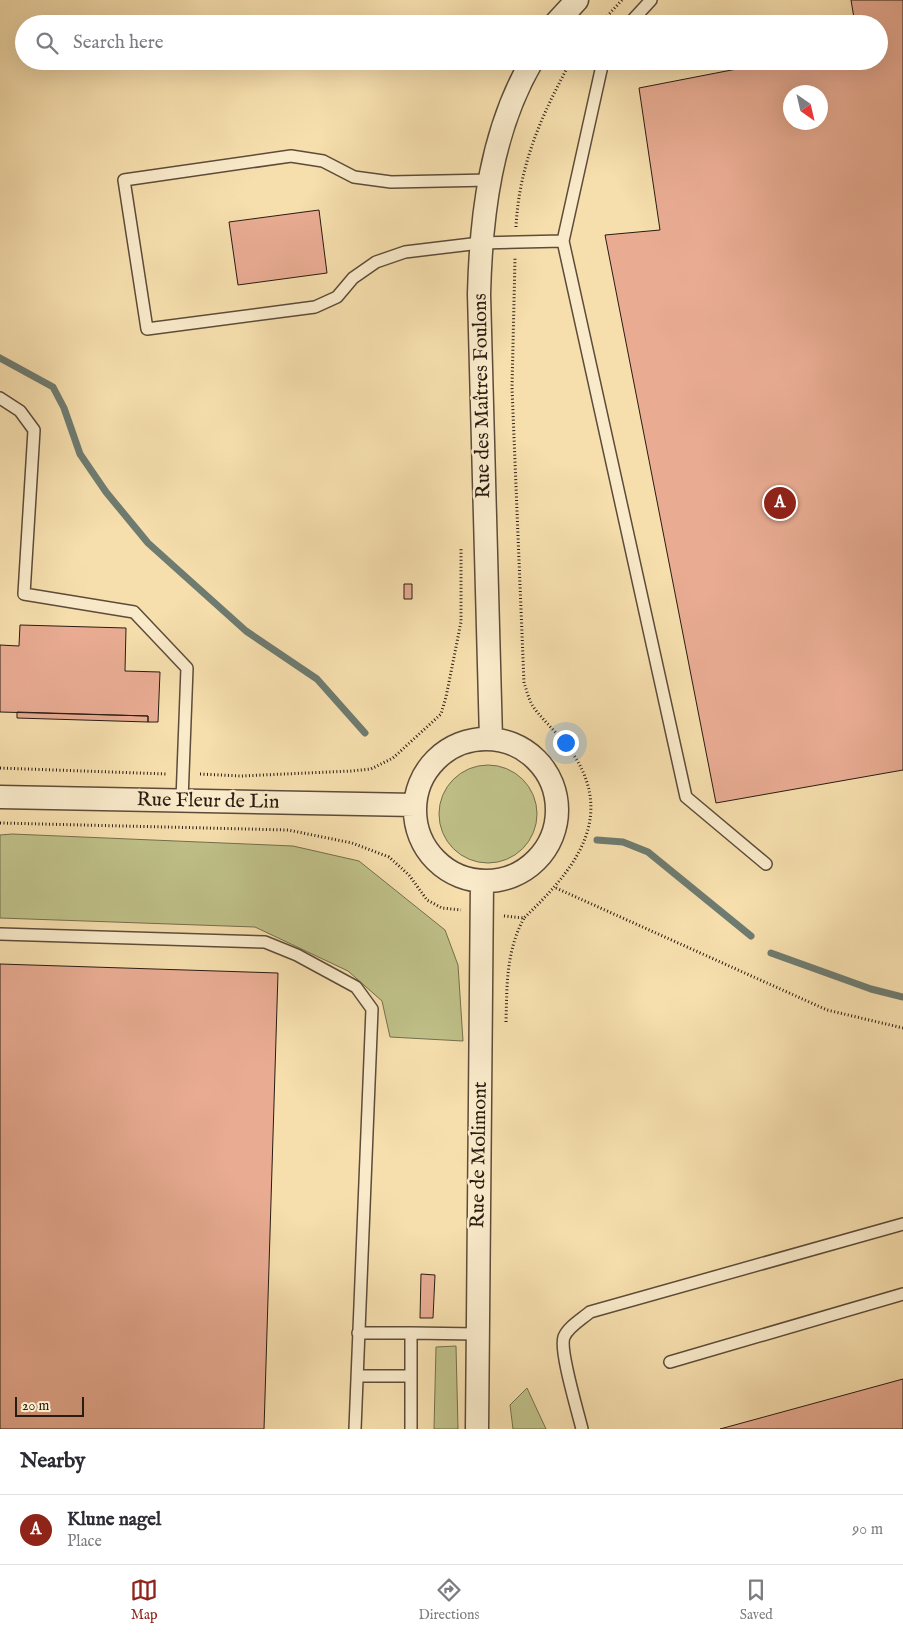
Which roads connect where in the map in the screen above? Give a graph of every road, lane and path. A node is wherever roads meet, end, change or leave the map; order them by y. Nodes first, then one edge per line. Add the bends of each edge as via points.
1 (577, 0) edge
2 (622, 0) edge
3 (651, 0) edge
4 (563, 15) edge
5 (608, 15) edge
6 (637, 15) edge
7 (527, 70) edge
8 (566, 70) edge
9 (601, 70) edge
10 (491, 180) junction
11 (515, 241) junction
12 (563, 241) junction
13 (480, 243) junction
14 (0, 398) edge
15 (461, 543) dead end
16 (491, 739) junction
17 (0, 768) edge
18 (183, 774) junction
19 (0, 797) edge
20 (182, 800) junction
21 (415, 805) junction
22 (0, 823) edge
23 (766, 864) dead end
24 (482, 881) junction
25 (556, 888) junction
26 (481, 913) junction
27 (0, 934) edge
28 (903, 1028) edge
29 (903, 1224) edge
30 (903, 1294) edge
31 (358, 1332) junction
32 (411, 1333) junction
33 (477, 1334) junction
34 (670, 1362) dead end
35 (357, 1376) junction
36 (411, 1376) junction
37 (355, 1429) edge
38 (411, 1429) edge
39 (477, 1429) edge
40 (582, 1429) edge

1 - 4 street
2 - 5 path
3 - 6 lane
7 - 10 street, Rue des Maîtres Foulons via 510,104 498,139
8 - 11 path via 545,108 526,162
9 - 12 lane
10 - 13 street, Rue des Maîtres Foulons
10 - 13 lane via 391,182 354,178 323,161 291,156 124,180 147,329 315,307 336,297 353,278 376,262 405,252
11 - 12 lane
11 - 13 lane
11 - 25 path via 512,388 524,683 533,706 576,758 590,791 591,823 576,859
12 - 23 lane via 686,797
13 - 16 street, Rue des Maîtres Foulons
14 - 18 lane via 20,411 34,430 24,594 134,612 187,668
15 - 18 path via 461,622 441,714 393,758 371,768 351,770 241,776
16 - 21 street via 469,741 448,750 432,764 420,784
16 - 24 street via 515,744 536,758 550,778 557,802 556,826 545,849 528,867 506,878
17 - 18 path
18 - 20 lane
19 - 20 street, Rue Fleur de Lin
20 - 21 street, Rue Fleur de Lin
21 - 24 street via 417,827 426,848 441,865 460,876
22 - 26 path via 288,830 352,843 389,856 409,875 427,900 442,908
24 - 26 street, Rue de Molimont
25 - 26 path via 524,918
25 - 28 path via 826,1010
26 - 33 street, Rue de Molimont
27 - 31 lane via 266,942 297,955 356,988 372,1009
29 - 40 lane via 590,1312 564,1337 564,1353
30 - 34 lane
31 - 32 lane
31 - 35 lane
32 - 33 lane
32 - 36 lane
33 - 39 street, Rue de Molimont
35 - 36 lane
35 - 37 lane
36 - 38 lane

